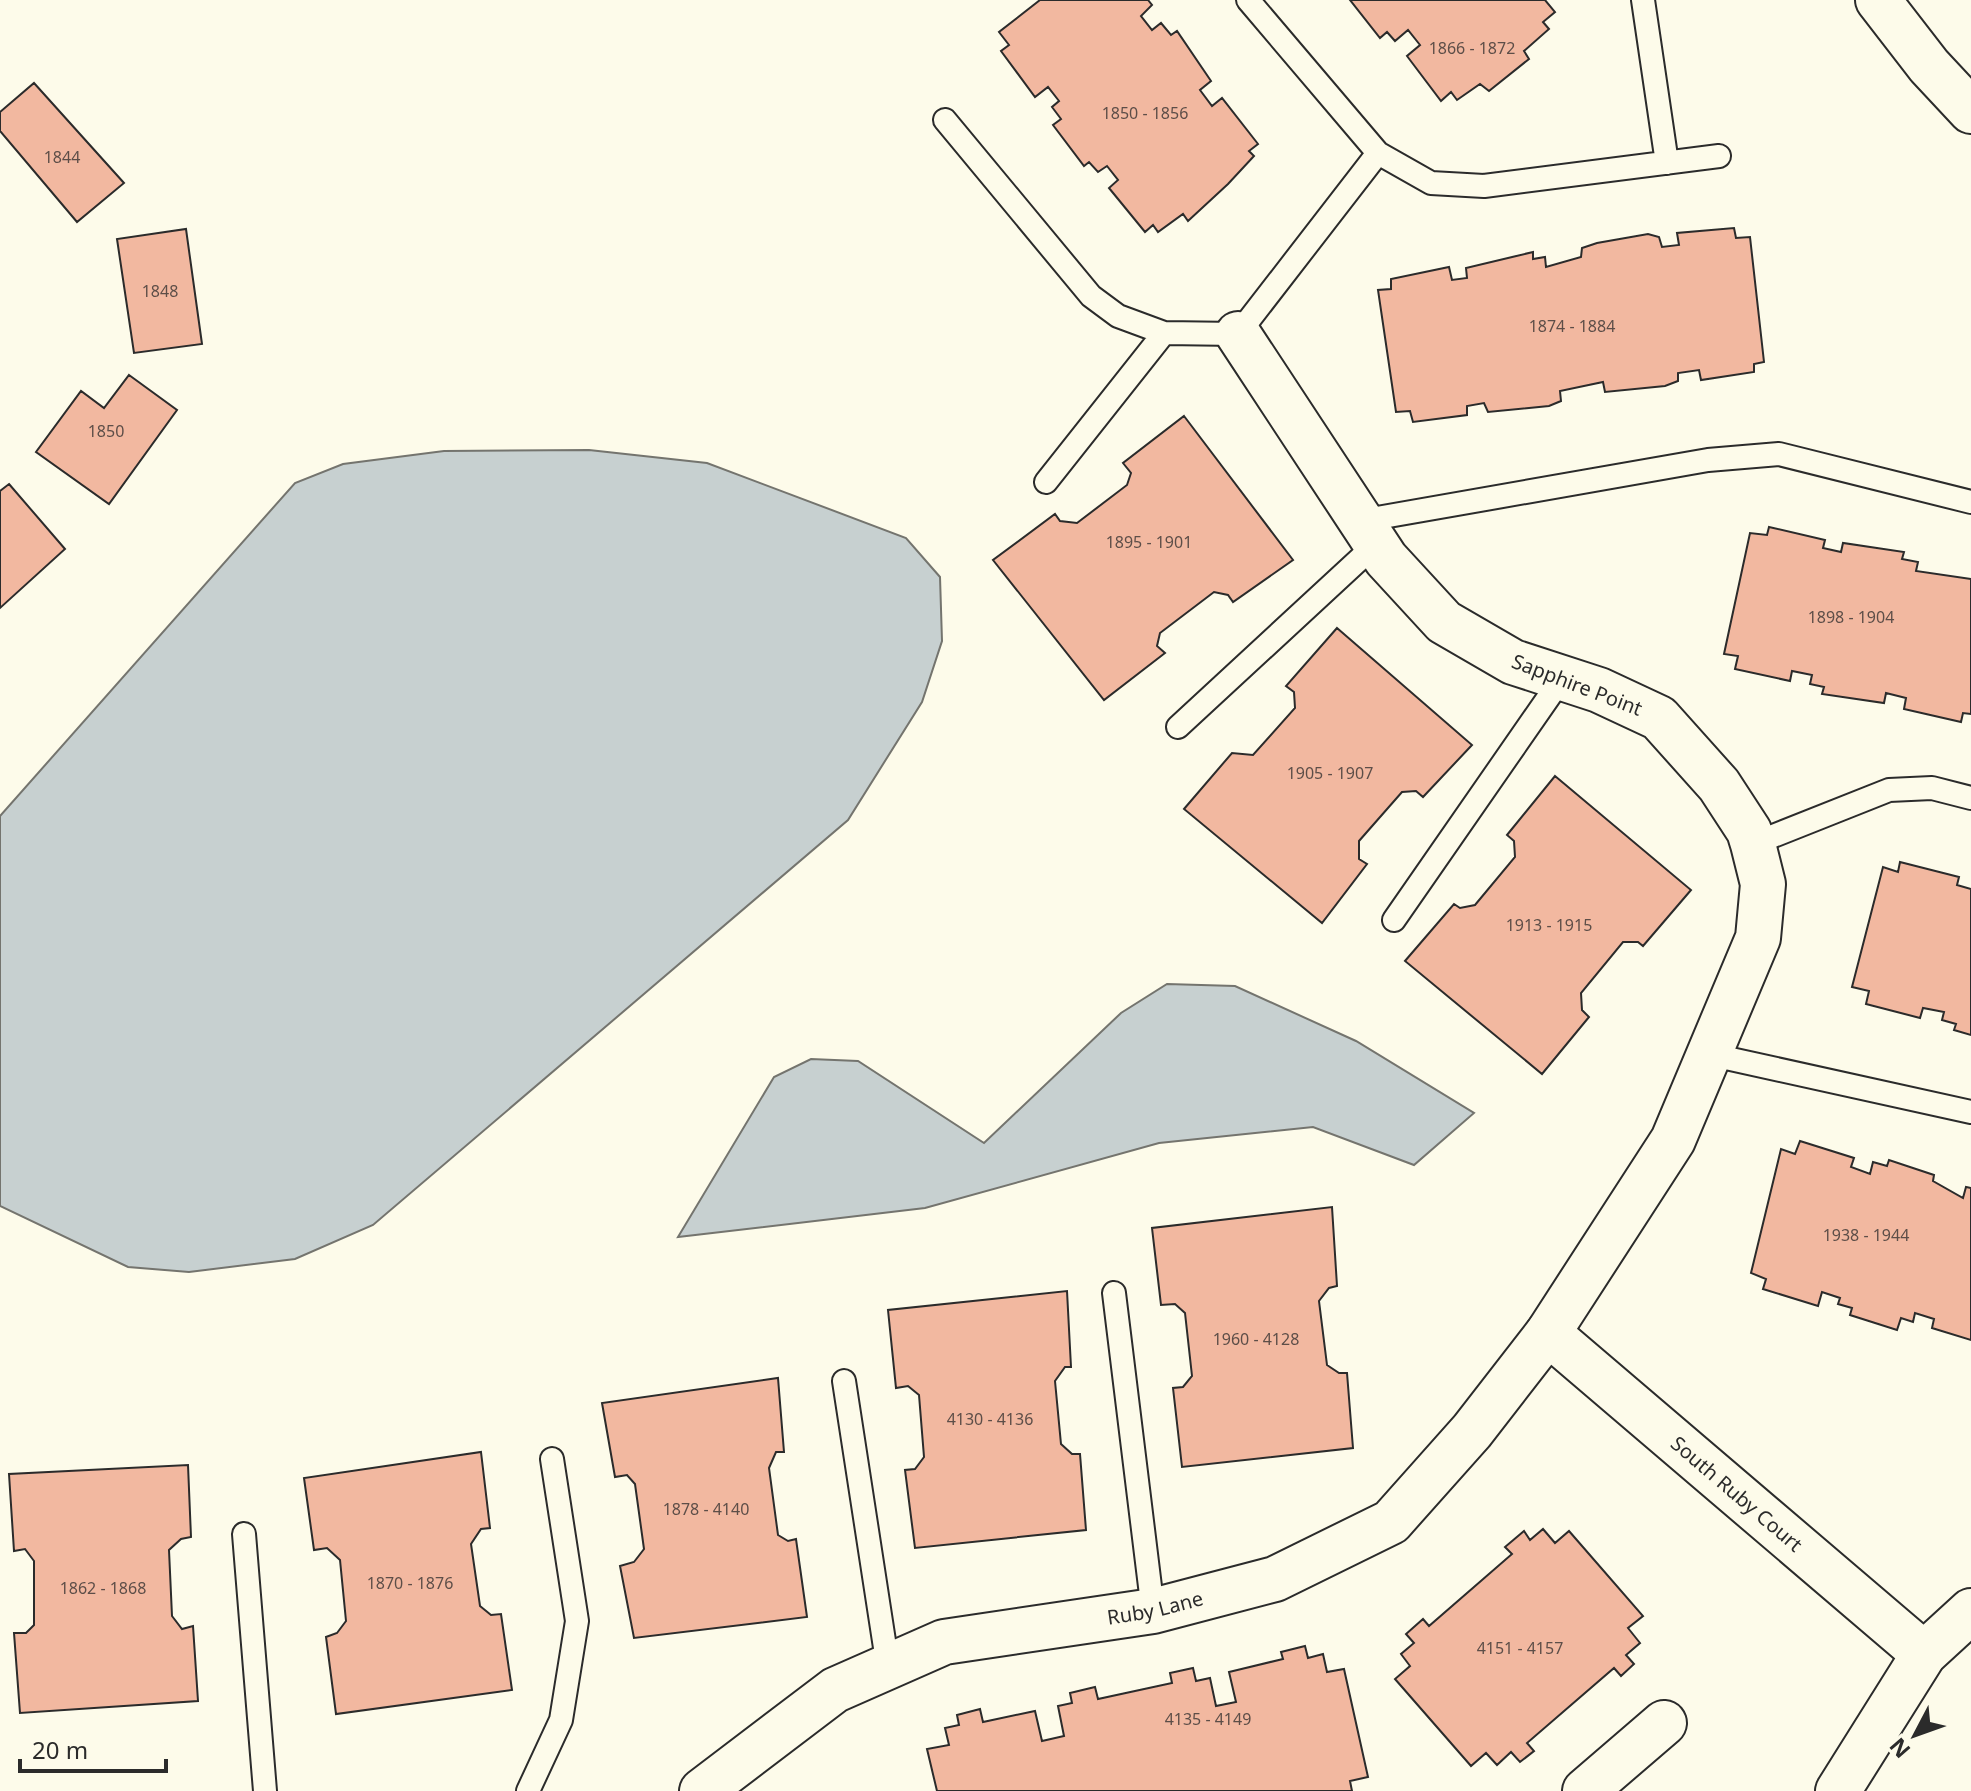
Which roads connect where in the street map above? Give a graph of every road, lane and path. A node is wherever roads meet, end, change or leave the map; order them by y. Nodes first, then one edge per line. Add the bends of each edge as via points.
1 (1248, 0) edge
2 (1643, 0) edge
3 (1878, 0) edge
4 (1971, 111) edge
5 (945, 120) dead end
6 (1378, 153) junction
7 (1719, 156) dead end
8 (1667, 163) junction
9 (1164, 333) junction
10 (1238, 334) junction
11 (1046, 482) dead end
12 (1971, 502) edge
13 (1368, 532) junction
14 (1562, 678) junction
15 (1178, 727) dead end
16 (1971, 798) edge
17 (1753, 844) junction
18 (1394, 920) dead end
19 (1708, 1054) junction
20 (1971, 1112) edge
21 (1114, 1293) dead end
22 (1548, 1333) junction
23 (844, 1381) dead end
24 (552, 1459) dead end
25 (244, 1534) dead end
26 (1153, 1611) junction
27 (1971, 1611) edge
28 (1924, 1654) junction
29 (888, 1667) junction
30 (1664, 1723) dead end
31 (725, 1785) edge
32 (265, 1791) edge
33 (528, 1791) edge
34 (1585, 1791) edge
35 (1838, 1791) edge

1 - 6 lane
2 - 8 lane
3 - 4 street
5 - 9 lane via 1091,296 1118,316
6 - 8 lane via 1431,183 1484,186
6 - 10 lane
7 - 8 lane
9 - 10 lane
9 - 11 lane
10 - 13 street, Sapphire Point
12 - 13 lane via 1779,454 1708,460
13 - 14 street, Sapphire Point via 1444,622 1513,662
13 - 15 lane
14 - 17 street, Sapphire Point via 1659,718 1719,785
14 - 18 lane
16 - 17 lane via 1932,788 1889,790
17 - 19 street, Sapphire Point via 1763,884 1758,938
19 - 20 lane
19 - 22 street, Sapphire Point via 1673,1140
21 - 26 lane
22 - 26 street, Ruby Lane via 1472,1431 1391,1522 1275,1579
22 - 28 street, South Ruby Court
23 - 29 lane
24 - 33 lane via 577,1621 561,1720
25 - 32 lane
26 - 29 street, Ruby Lane via 944,1642
27 - 28 street
28 - 35 street
29 - 31 street, Ruby Lane via 835,1690
30 - 34 street

